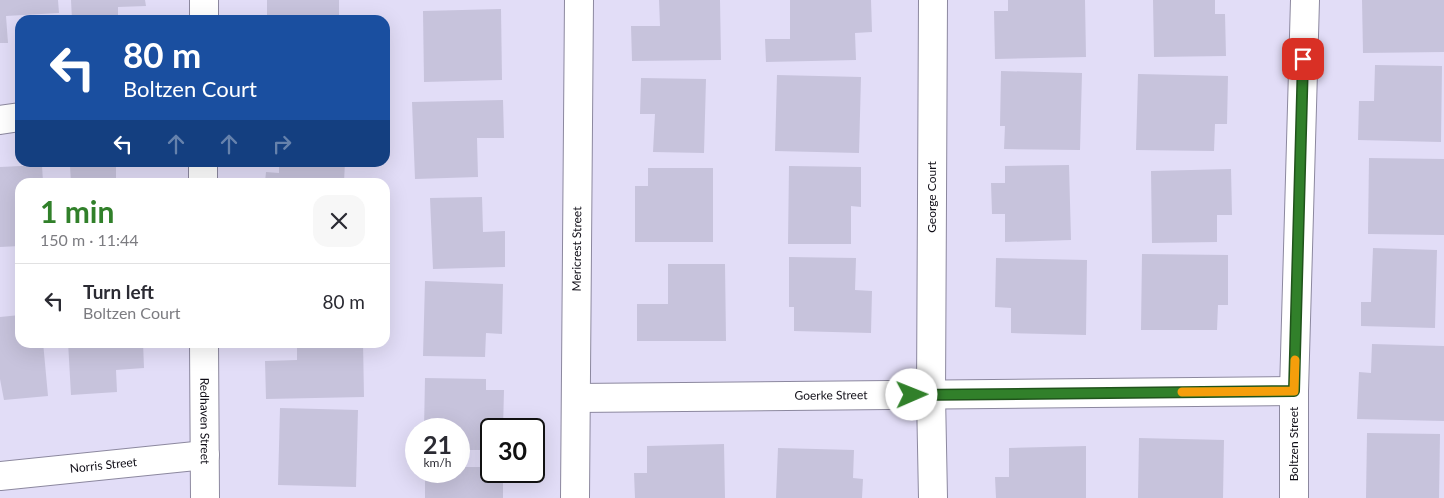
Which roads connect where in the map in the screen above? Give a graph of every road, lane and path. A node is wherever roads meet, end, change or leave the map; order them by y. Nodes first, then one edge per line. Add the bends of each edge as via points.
1 (204, 0) edge
2 (578, 0) edge
3 (933, 0) edge
4 (1305, 0) edge
5 (204, 15) edge
6 (15, 118) edge
7 (0, 120) edge
8 (204, 348) edge
9 (1294, 391) junction
10 (931, 395) junction
11 (577, 398) junction
12 (205, 455) junction
13 (0, 476) edge
14 (206, 498) edge
15 (575, 498) edge
16 (933, 498) edge
17 (1294, 498) edge

1 - 5 street
2 - 11 street, Mericrest Street
3 - 10 street, George Court
4 - 9 street, Boltzen Street
6 - 7 street
8 - 12 street, Redhaven Street
9 - 10 street, Goerke Street
9 - 17 street, Boltzen Street
10 - 11 street, Goerke Street
10 - 16 street, George Court
11 - 15 street, Mericrest Street
12 - 13 street, Norris Street
12 - 14 street, Redhaven Street

